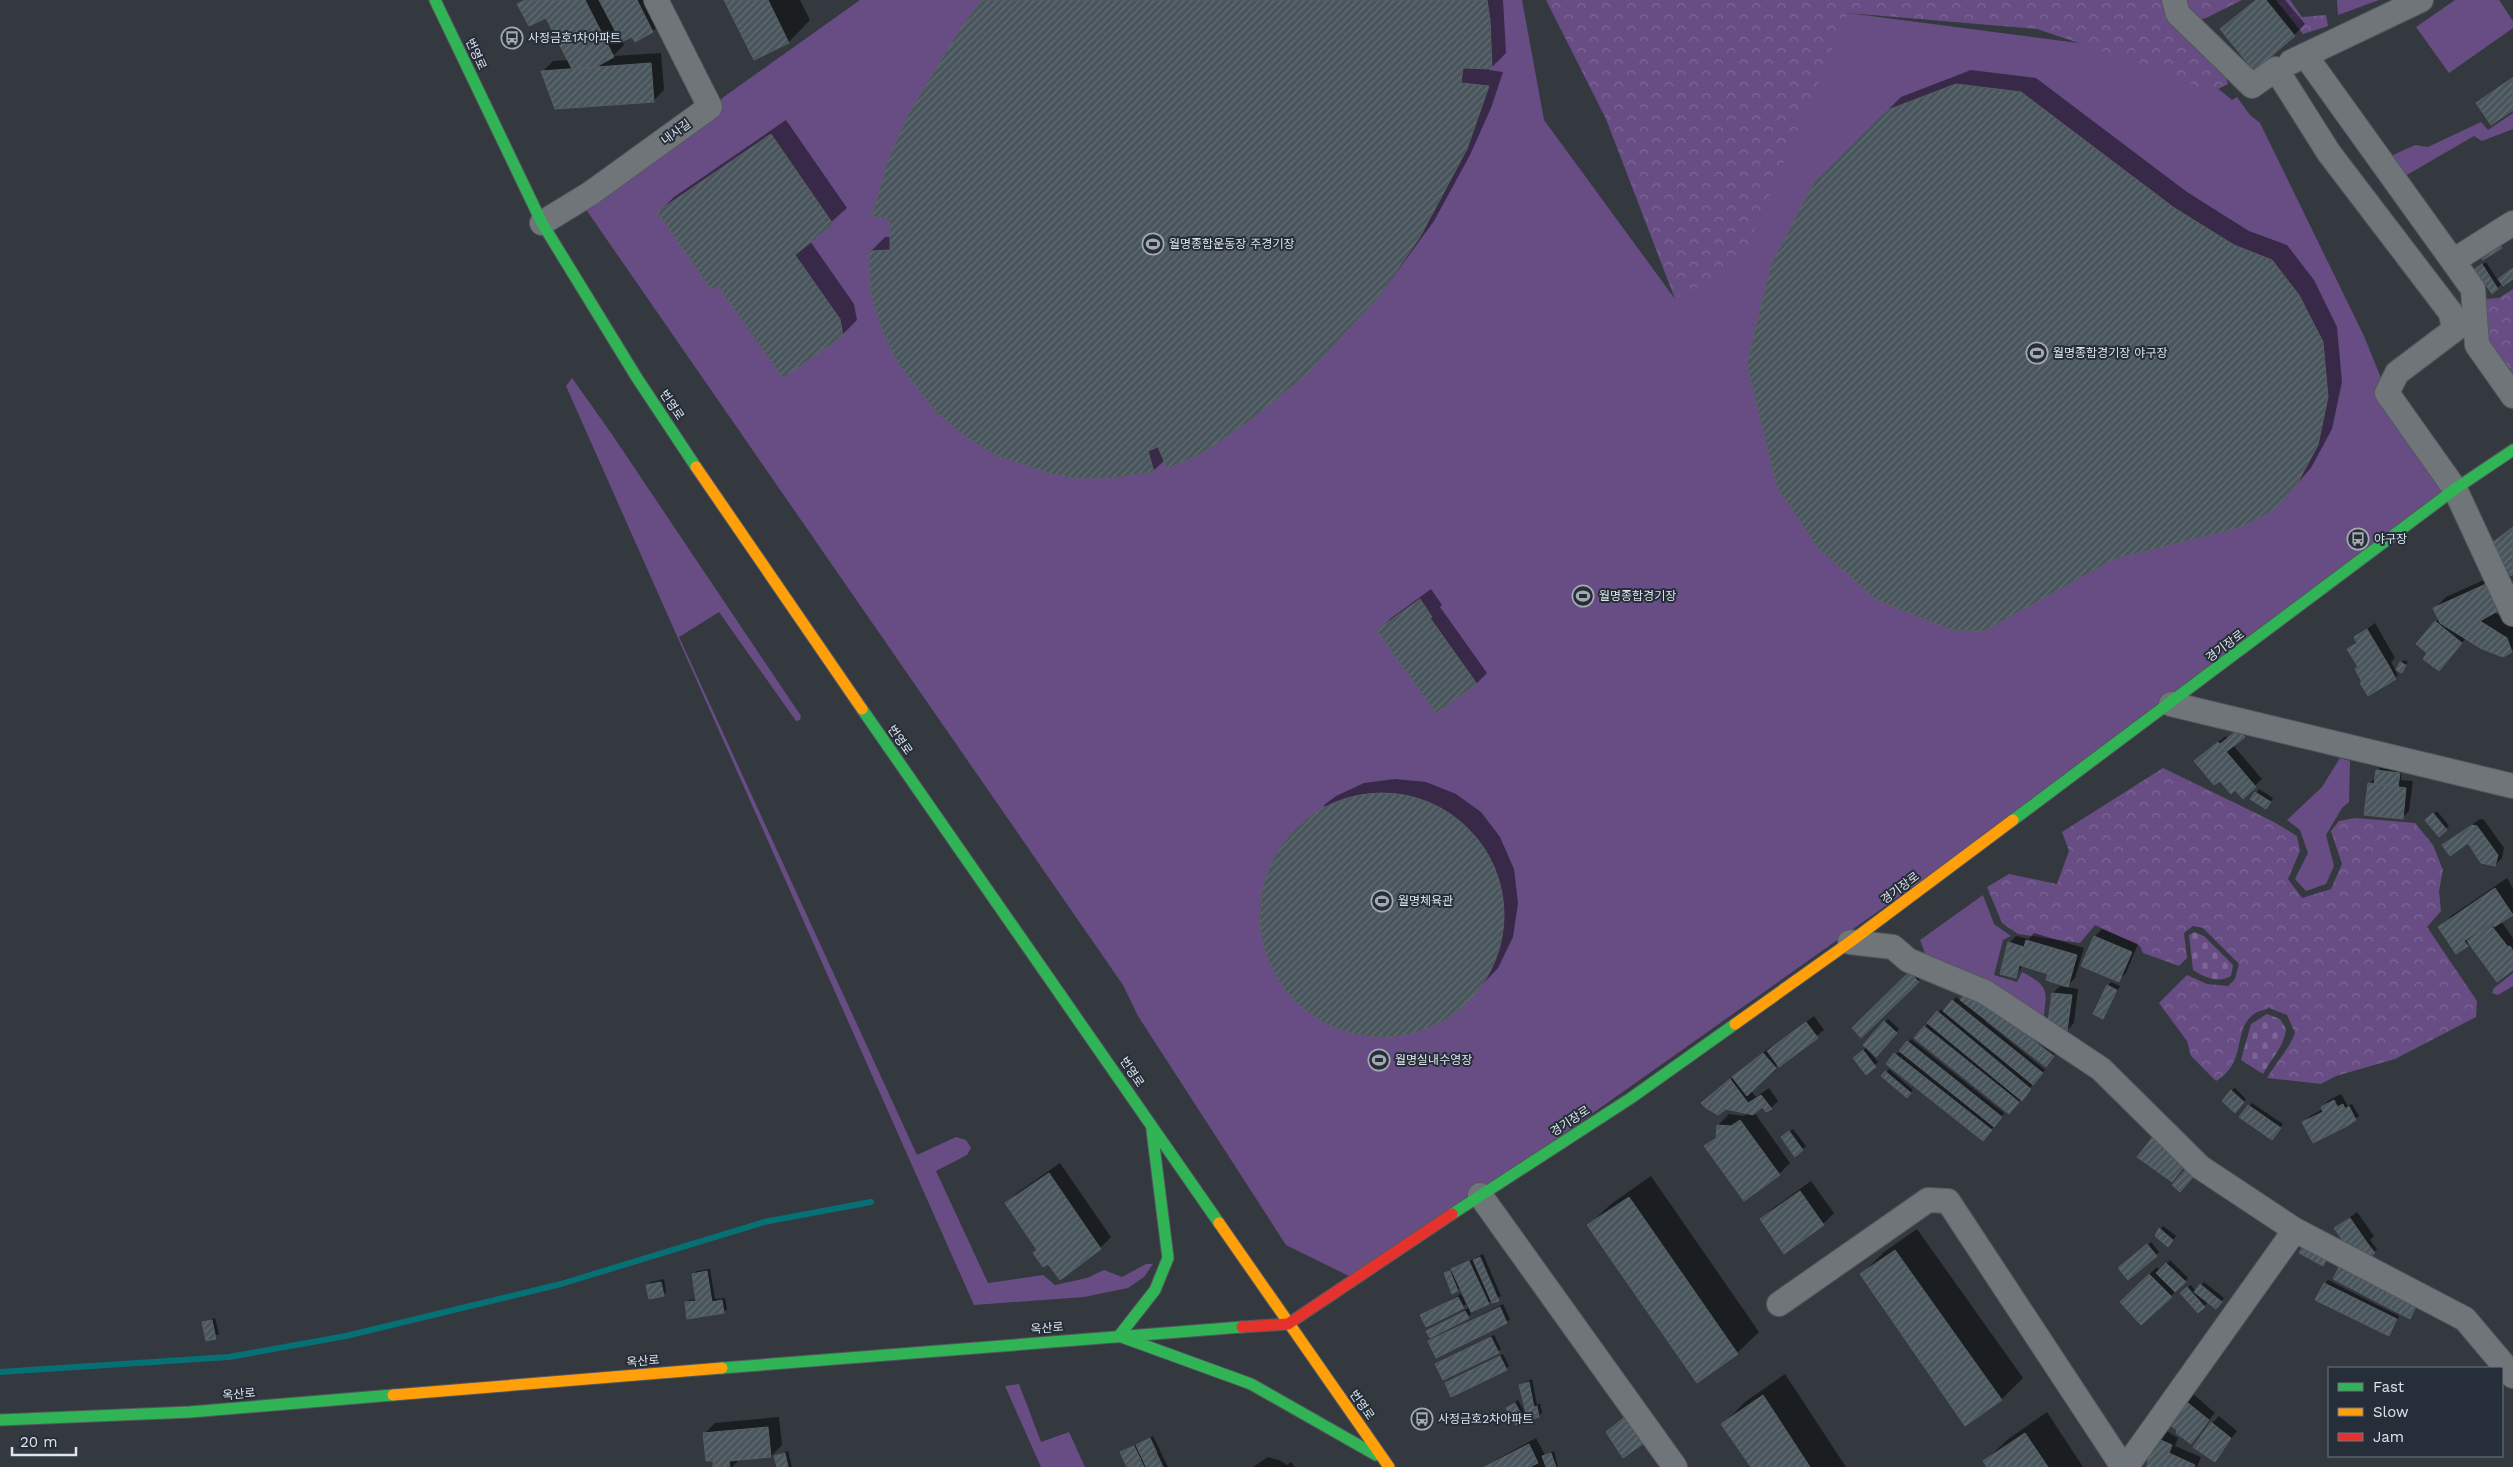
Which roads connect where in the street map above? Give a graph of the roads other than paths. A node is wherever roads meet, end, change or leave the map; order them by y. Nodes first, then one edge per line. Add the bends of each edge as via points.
1 (435, 0) edge
2 (656, 0) edge
3 (2174, 0) edge
4 (2421, 0) edge
5 (2305, 55) junction
6 (2276, 69) junction
7 (542, 223) junction
8 (2513, 223) edge
9 (2452, 261) junction
10 (2513, 396) edge
11 (2513, 450) edge
12 (2455, 489) junction
13 (2513, 614) edge
14 (2170, 704) junction
15 (2513, 786) edge
16 (1850, 942) junction
17 (1152, 1125) junction
18 (1480, 1195) junction
19 (2295, 1230) junction
20 (1779, 1304) dead end
21 (1288, 1324) junction
22 (1119, 1336) junction
23 (2513, 1376) edge
24 (0, 1420) edge
25 (1386, 1463) edge
26 (1674, 1467) edge
27 (2125, 1467) edge

1 - 7 main road, 번영로
2 - 7 street, 내사길 via 710,107 591,193
3 - 6 street via 2178,14 2252,86
4 - 5 street
5 - 6 street
5 - 9 street
6 - 12 street via 2330,153 2451,312 2454,330 2397,373 2387,393
7 - 17 main road, 번영로 via 637,378 752,551
8 - 9 street
9 - 10 street via 2473,289 2477,345
11 - 12 main road, 경기장로
12 - 13 street
12 - 14 main road, 경기장로
14 - 15 street
14 - 16 main road, 경기장로
16 - 18 main road, 경기장로 via 1631,1098
16 - 19 street via 1893,947 1908,960 1985,992 2100,1069 2200,1167
17 - 21 main road, 번영로
17 - 22 main road via 1168,1258 1166,1273
18 - 21 main road, 경기장로
18 - 26 street
19 - 23 street via 2465,1319
19 - 27 street
20 - 27 street via 1928,1200 1948,1201
21 - 22 main road, 옥산로
21 - 25 main road, 번영로
22 - 24 main road, 옥산로 via 190,1412
22 - 25 main road via 1251,1384

